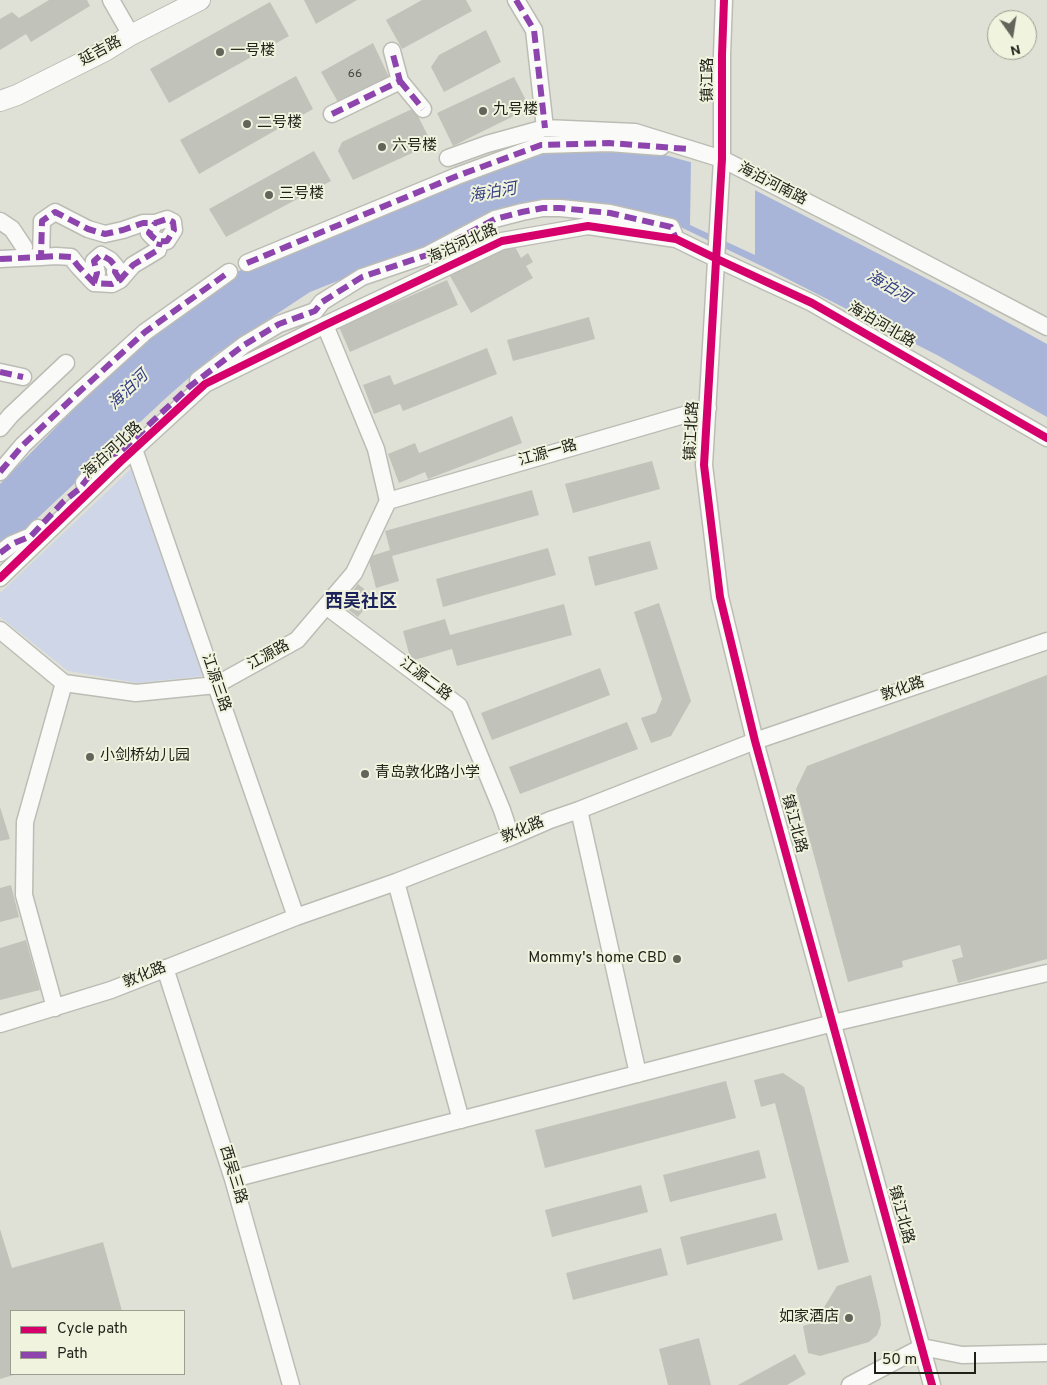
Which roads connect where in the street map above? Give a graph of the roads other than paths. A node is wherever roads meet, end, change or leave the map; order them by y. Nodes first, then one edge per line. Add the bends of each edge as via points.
1 (111, 0) edge
2 (200, 0) edge
3 (516, 0) edge
4 (724, 0) edge
5 (131, 35) junction
6 (392, 51) dead end
7 (400, 81) junction
8 (0, 101) edge
9 (423, 109) dead end
10 (332, 114) dead end
11 (546, 128) junction
12 (688, 149) junction
13 (448, 158) dead end
14 (722, 159) junction
15 (0, 221) edge
16 (676, 239) junction
17 (24, 247) dead end
18 (41, 257) junction
19 (0, 259) edge
20 (717, 259) junction
21 (248, 263) dead end
22 (229, 272) dead end
23 (120, 280) junction
24 (94, 283) junction
25 (325, 324) junction
26 (1047, 327) edge
27 (66, 363) dead end
28 (0, 372) edge
29 (23, 376) dead end
30 (708, 408) junction
31 (0, 428) edge
32 (1047, 438) edge
33 (134, 449) junction
34 (0, 472) edge
35 (388, 501) junction
36 (0, 553) edge
37 (0, 578) edge
38 (326, 606) junction
39 (0, 630) edge
40 (1047, 641) edge
41 (64, 683) junction
42 (216, 685) junction
43 (755, 741) junction
44 (579, 810) junction
45 (511, 837) junction
46 (396, 882) junction
47 (296, 917) junction
48 (165, 968) junction
49 (1047, 972) edge
50 (55, 1008) junction
51 (833, 1023) junction
52 (0, 1024) edge
53 (638, 1074) junction
54 (460, 1120) junction
55 (234, 1179) junction
56 (922, 1347) junction
57 (1047, 1353) edge
58 (291, 1385) edge
59 (850, 1385) edge
60 (932, 1385) edge

1 - 5 street
2 - 5 main road, 延吉路
3 - 11 street via 534,30
4 - 14 street, 镇江路
5 - 8 main road, 延吉路
6 - 7 street
7 - 9 street
7 - 10 street
11 - 12 street, 海泊河南路 via 635,132
11 - 13 street, 海泊河南路
12 - 14 street, 海泊河南路
12 - 21 street via 609,143 541,145 457,176
14 - 20 street, 镇江路
14 - 26 street, 海泊河南路
15 - 17 street via 12,229
16 - 20 street, 海泊河北路
16 - 25 street, 海泊河北路 via 588,226 502,241
16 - 36 street via 671,227 618,214 543,208 495,219 427,255 362,277 322,302 315,311 279,324 219,363 120,452 104,460 31,536
18 - 19 street
18 - 23 street via 42,221 55,212 105,234 142,223 154,223 149,233 160,242 158,250 133,265
18 - 24 street via 71,257
20 - 30 street, 镇江北路
20 - 32 street, 海泊河北路 via 812,303
22 - 34 street via 145,332 30,439
23 - 24 street via 112,284
23 - 24 street via 116,267 101,255 94,261 97,273
25 - 33 street, 海泊河北路 via 205,384
25 - 35 street via 376,449
27 - 31 street
28 - 29 street
30 - 35 street, 江源一路
30 - 43 street, 镇江北路 via 704,465 720,597
33 - 37 street, 海泊河北路
33 - 42 street, 江源三路
35 - 38 street, 江源路 via 354,573
38 - 42 street, 江源路 via 297,640
38 - 45 street, 江源二路 via 459,706
39 - 41 street
40 - 43 street, 敦化路
41 - 42 street, 江源路 via 136,693
41 - 50 street via 25,822 24,895
42 - 47 street, 江源三路
43 - 44 street, 敦化路
43 - 51 street, 镇江北路
44 - 45 street, 敦化路
44 - 53 street
45 - 46 street, 敦化路
46 - 47 street, 敦化路
46 - 54 street
47 - 48 street, 敦化路
48 - 50 street, 敦化路
48 - 55 street, 西吴三路
49 - 51 street
50 - 52 street, 敦化路
51 - 53 street
51 - 56 street, 镇江北路
53 - 54 street
54 - 55 street
55 - 58 street, 西吴三路
56 - 57 street via 962,1355
56 - 59 street
56 - 60 street, 镇江北路

